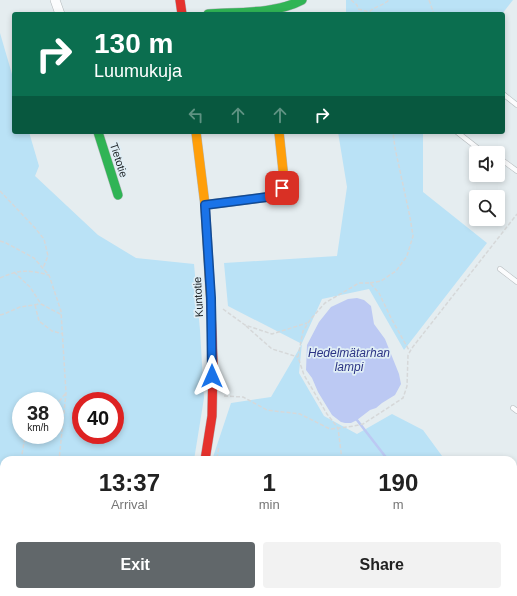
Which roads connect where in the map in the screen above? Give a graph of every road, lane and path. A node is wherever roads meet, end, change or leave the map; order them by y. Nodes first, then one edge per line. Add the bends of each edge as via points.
1 (55, 0) edge
2 (180, 0) edge
3 (302, 0) edge
4 (351, 0) edge
5 (389, 0) edge
6 (429, 0) edge
7 (59, 12) edge
8 (182, 12) edge
9 (236, 12) edge
10 (433, 12) edge
11 (505, 96) edge
12 (517, 105) edge
13 (99, 134) edge
14 (196, 134) edge
15 (279, 134) edge
16 (393, 134) edge
17 (460, 134) edge
18 (475, 146) edge
19 (505, 162) edge
20 (517, 171) edge
21 (0, 191) edge
22 (118, 195) dead end
23 (205, 205) junction
24 (517, 214) edge
25 (0, 241) edge
26 (43, 268) junction
27 (500, 269) dead end
28 (14, 272) junction
29 (49, 275) junction
30 (0, 278) edge
31 (517, 282) edge
32 (370, 283) junction
33 (41, 304) junction
34 (35, 305) junction
35 (220, 307) dead end
36 (0, 314) edge
37 (62, 314) junction
38 (308, 323) junction
39 (245, 325) junction
40 (63, 334) junction
41 (410, 352) junction
42 (298, 357) junction
43 (66, 392) junction
44 (64, 395) edge
45 (223, 396) dead end
46 (338, 428) junction
47 (23, 444) edge
48 (21, 456) edge
49 (59, 456) edge
50 (206, 456) edge
51 (342, 456) edge

1 - 7 street
2 - 8 street
3 - 9 street via 293,5
4 - 5 path via 358,9 369,12
6 - 10 path
11 - 12 lane
13 - 22 street, Tietotie
14 - 23 street, Kuntotie
15 - 23 street via 284,180 282,188 275,196
16 - 32 path via 413,236 407,256 396,271 381,281
17 - 18 lane
19 - 20 lane
21 - 26 path via 44,239 48,256
23 - 50 street, Kuntotie via 213,364 212,416
24 - 41 path
25 - 26 path via 34,258
26 - 29 path
27 - 31 lane
28 - 29 path via 32,271
28 - 30 path
28 - 33 path via 30,287
29 - 37 path
32 - 38 path via 359,283 326,303
32 - 41 path via 379,293
33 - 34 path
33 - 37 path
34 - 36 path
34 - 40 path via 39,321 52,331
35 - 39 path
37 - 40 path
38 - 39 path via 272,334
38 - 42 path via 303,331
39 - 42 path via 272,349
40 - 43 path
41 - 46 path via 407,386 403,398 363,424
42 - 46 path via 304,375
43 - 44 path
43 - 49 path
45 - 46 path via 243,397 268,410 300,414 330,429
46 - 51 path
47 - 48 path

